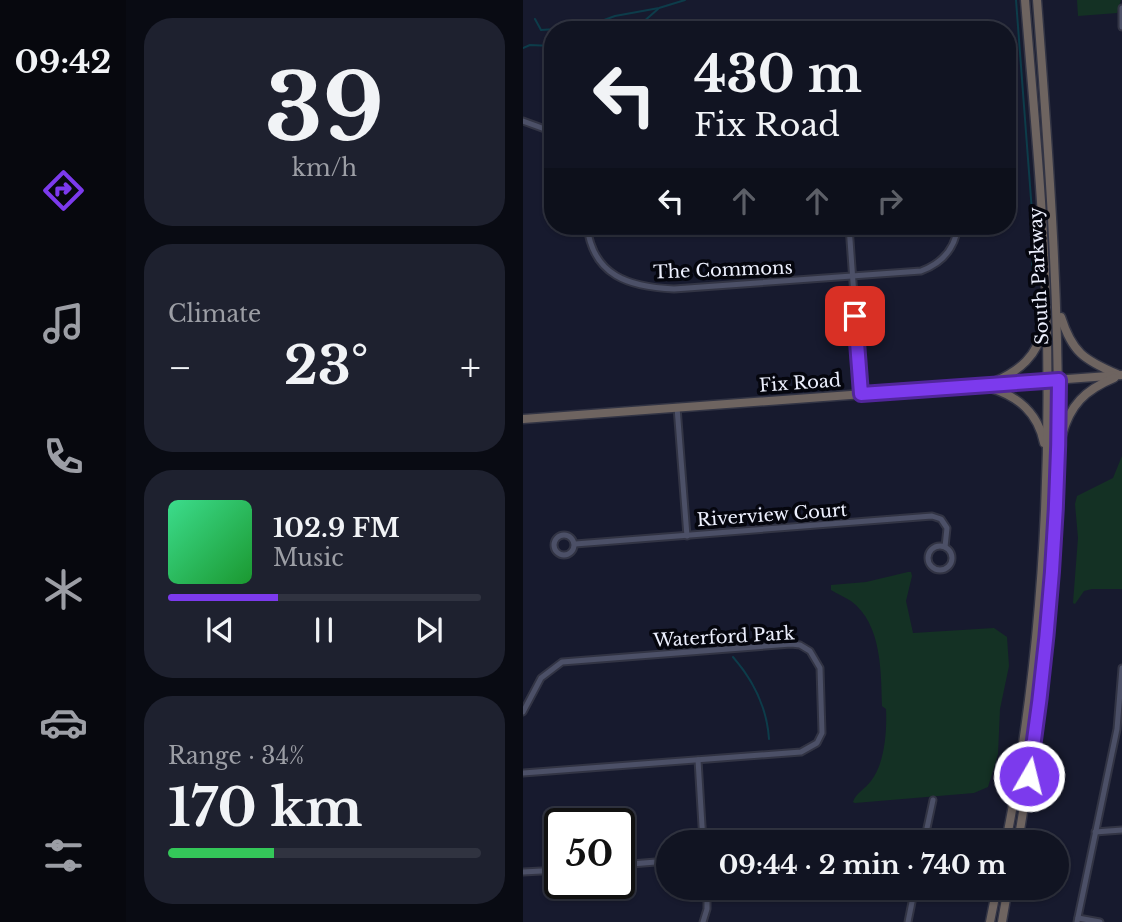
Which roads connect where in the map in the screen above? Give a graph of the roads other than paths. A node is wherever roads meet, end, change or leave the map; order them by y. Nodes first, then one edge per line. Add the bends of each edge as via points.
1 (1025, 0) edge
2 (1037, 0) edge
3 (1122, 8) edge
4 (1122, 27) edge
5 (523, 121) edge
6 (544, 128) edge
7 (589, 235) edge
8 (850, 235) edge
9 (955, 235) edge
10 (853, 278) junction
11 (1046, 302) junction
12 (1058, 304) junction
13 (1121, 375) edge
14 (1059, 380) junction
15 (1047, 381) junction
16 (984, 386) junction
17 (861, 394) junction
18 (677, 407) junction
19 (523, 419) edge
20 (1058, 446) junction
21 (1047, 457) junction
22 (687, 536) junction
23 (575, 544) dead end
24 (945, 547) junction
25 (1122, 668) edge
26 (523, 712) edge
27 (1118, 737) edge
28 (698, 760) junction
29 (523, 773) edge
30 (933, 800) dead end
31 (702, 830) edge
32 (927, 830) edge
33 (1008, 830) edge
34 (1020, 830) edge
35 (1122, 830) edge
36 (1095, 832) junction
37 (656, 862) edge
38 (635, 864) edge
39 (544, 871) edge
40 (523, 872) edge
41 (707, 900) edge
42 (912, 900) edge
43 (994, 900) edge
44 (1005, 900) edge
45 (1078, 920) edge
46 (703, 922) edge
47 (908, 922) edge
48 (990, 922) edge
49 (1001, 922) edge
50 (1100, 922) edge

1 - 11 main road, South Parkway
2 - 12 main road, South Parkway
3 - 4 street
5 - 6 street
7 - 10 street, The Commons via 601,264 643,288
8 - 10 street
9 - 10 street, The Commons via 952,247 928,269
10 - 17 street
11 - 15 main road, South Parkway
11 - 16 main road via 1042,335 1029,360
12 - 13 main road via 1077,351 1089,362
12 - 14 main road, South Parkway
13 - 14 main road, Fix Road
13 - 20 main road via 1079,399 1068,415
14 - 15 main road, Fix Road
14 - 20 main road, South Parkway
15 - 16 main road, Fix Road
15 - 21 main road, South Parkway
16 - 17 main road, Fix Road
16 - 21 main road via 1012,396 1029,410
17 - 18 main road, Fix Road
18 - 19 main road, Fix Road
18 - 22 street
20 - 34 main road, South Parkway via 1050,609
21 - 33 main road, South Parkway via 1031,681
22 - 23 street, Riverview Court
22 - 24 street, Riverview Court via 932,516 947,528
24 - 24 street via 935,547 929,553 928,562 936,570 951,563
25 - 27 street
26 - 28 street, Waterford Park via 545,674 568,661 791,644 806,647 815,656 824,725 817,743 801,752
27 - 36 street
28 - 29 street, Waterford Park
28 - 31 street
30 - 32 street
35 - 36 street
36 - 45 street
37 - 38 street
39 - 40 street
41 - 46 street
42 - 47 street
43 - 48 main road
44 - 49 main road
45 - 50 street

